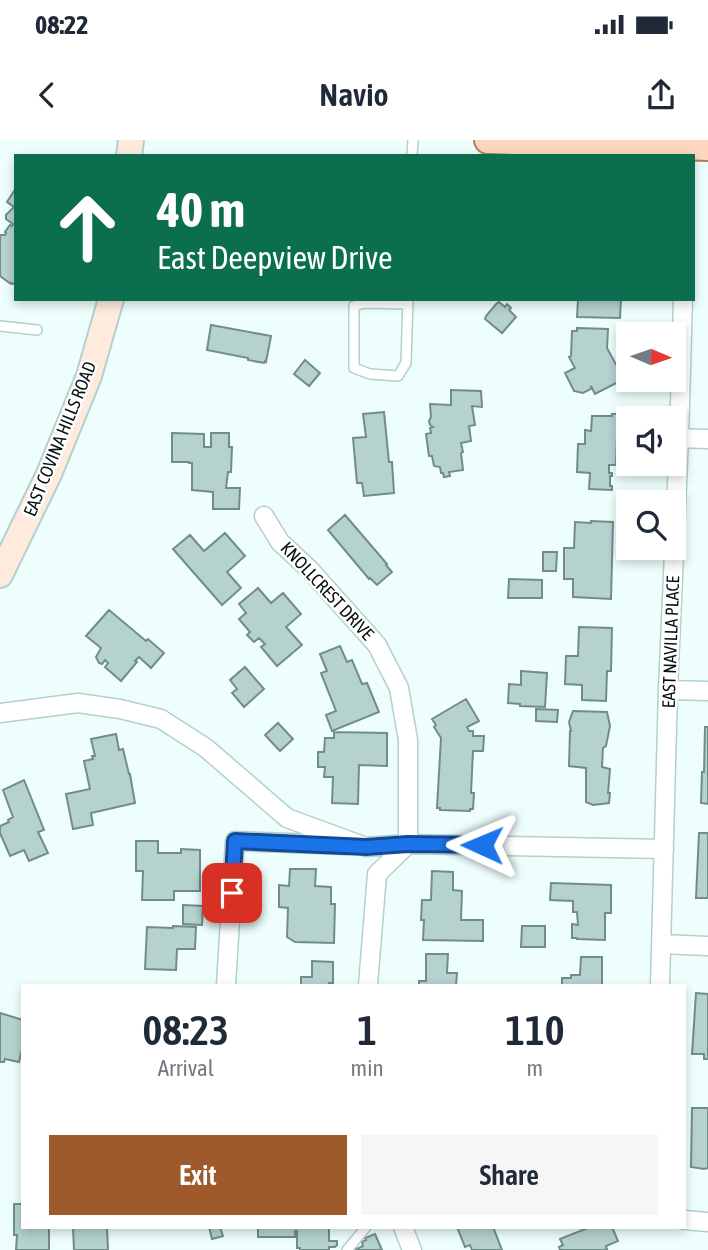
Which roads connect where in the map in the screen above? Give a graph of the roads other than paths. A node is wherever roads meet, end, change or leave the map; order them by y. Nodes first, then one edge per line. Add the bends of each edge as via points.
1 (488, 140) edge
2 (692, 148) edge
3 (110, 301) edge
4 (683, 301) edge
5 (408, 302) edge
6 (0, 326) edge
7 (37, 330) dead end
8 (680, 406) edge
9 (686, 438) edge
10 (708, 439) edge
11 (677, 476) edge
12 (264, 516) dead end
13 (0, 575) edge
14 (668, 690) junction
15 (708, 691) edge
16 (0, 713) edge
17 (408, 844) junction
18 (366, 847) junction
19 (664, 849) junction
20 (661, 944) junction
21 (708, 946) edge
22 (226, 984) edge
23 (368, 984) edge
24 (660, 984) edge
25 (686, 1220) edge
26 (708, 1222) edge
27 (364, 1229) edge
28 (404, 1229) edge
29 (347, 1250) edge
30 (412, 1250) edge

1 - 2 main road
3 - 13 street, EAST COVINA HILLS ROAD via 79,401
4 - 8 street, EAST NAVILLA PLACE
5 - 5 lane via 406,363 398,376 354,368 355,306
6 - 7 lane
9 - 10 street
11 - 14 street, EAST NAVILLA PLACE
12 - 17 street, KNOLLCREST DRIVE via 280,542 377,645 399,688 408,740
14 - 15 street
14 - 19 street, EAST NAVILLA PLACE
16 - 18 street via 78,703 161,719 206,748 287,818
17 - 18 street
17 - 19 street
17 - 23 street via 377,874
18 - 22 street via 235,841
19 - 20 street, EAST NAVILLA PLACE
20 - 21 street
20 - 24 street, EAST NAVILLA PLACE
25 - 26 street
27 - 29 lane
28 - 30 street

